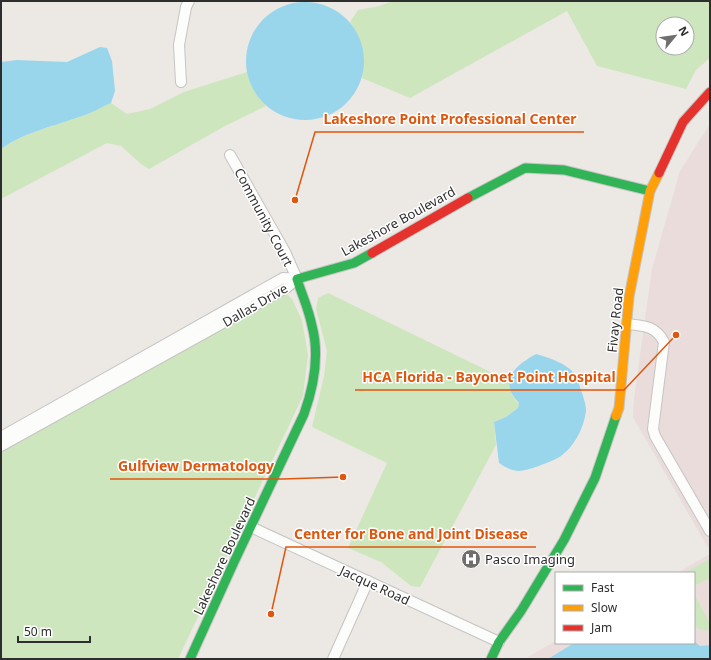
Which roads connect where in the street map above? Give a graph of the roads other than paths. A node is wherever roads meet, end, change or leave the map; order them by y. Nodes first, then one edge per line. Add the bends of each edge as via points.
1 (189, 1) edge
2 (182, 82) dead end
3 (710, 92) edge
4 (230, 155) dead end
5 (650, 191) junction
6 (297, 279) junction
7 (627, 324) junction
8 (1, 437) edge
9 (1, 446) edge
10 (251, 527) junction
11 (710, 531) edge
12 (368, 581) junction
13 (499, 642) junction
14 (190, 659) edge
15 (333, 659) edge
16 (491, 659) edge

1 - 2 street via 179,45
3 - 5 street, Fivay Road via 682,122
4 - 6 street, Community Court via 285,252
5 - 6 street, Lakeshore Boulevard via 564,170 525,168 447,209 354,263
5 - 7 street, Fivay Road via 629,296
6 - 8 street, Dallas Drive via 283,278
6 - 9 street, Dallas Drive via 279,292
6 - 10 street, Lakeshore Boulevard via 315,341 316,366 312,394
7 - 11 street via 650,328 657,332 664,342 653,429
7 - 13 street, Fivay Road via 619,408 595,478 564,540
10 - 12 street, Jacque Road
10 - 14 street, Lakeshore Boulevard
12 - 13 street, Jacque Road
12 - 15 street
13 - 16 street, Fivay Road

